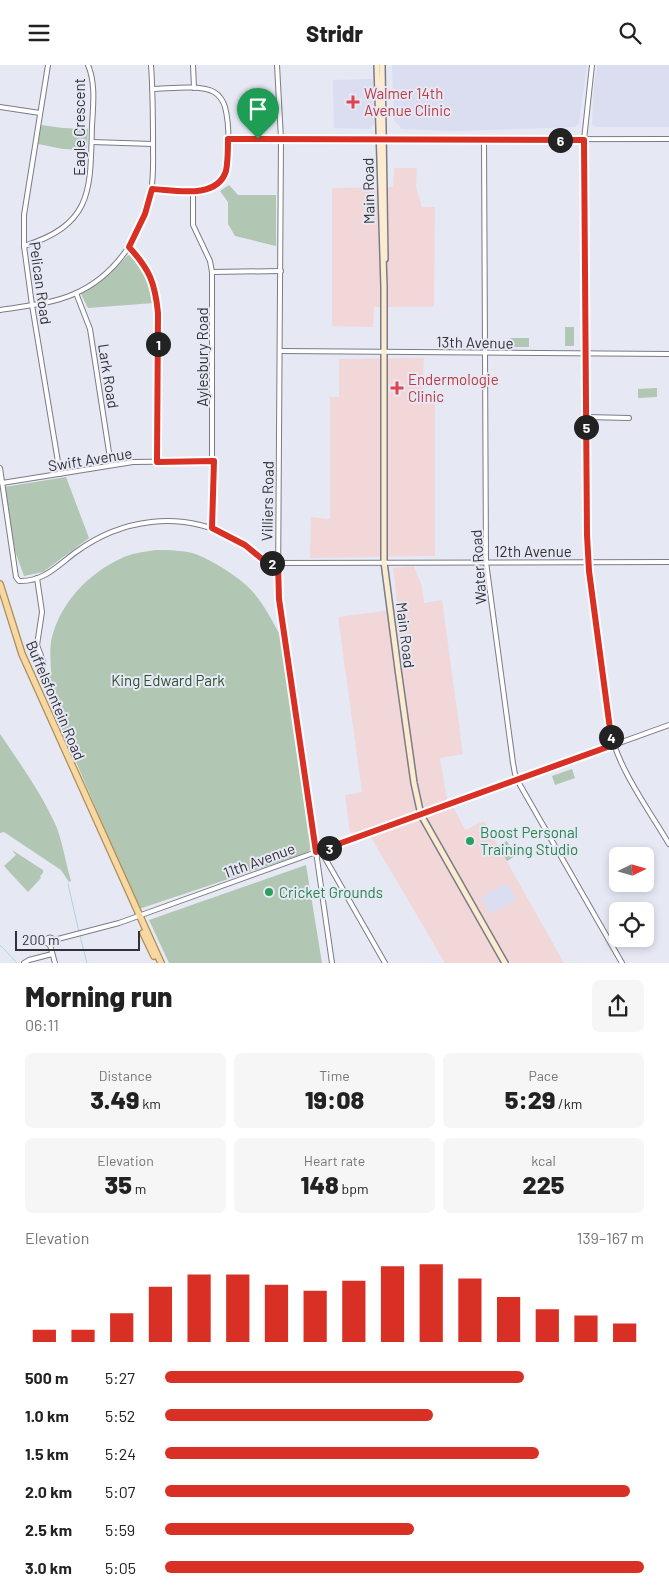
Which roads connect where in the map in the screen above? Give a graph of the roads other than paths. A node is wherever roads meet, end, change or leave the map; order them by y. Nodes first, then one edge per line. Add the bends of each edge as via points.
1 (48, 65) edge
2 (88, 65) edge
3 (151, 65) edge
4 (194, 65) edge
5 (278, 65) edge
6 (378, 65) edge
7 (382, 65) edge
8 (592, 65) edge
9 (194, 88) junction
10 (152, 89) junction
11 (0, 107) edge
12 (40, 113) junction
13 (228, 139) junction
14 (281, 139) junction
15 (382, 139) junction
16 (669, 139) edge
17 (484, 140) junction
18 (584, 140) junction
19 (92, 142) junction
20 (153, 144) junction
21 (152, 189) junction
22 (193, 191) junction
23 (24, 246) junction
24 (129, 247) junction
25 (281, 271) junction
26 (212, 272) junction
27 (76, 293) junction
28 (32, 305) junction
29 (0, 310) edge
30 (280, 351) junction
31 (384, 352) junction
32 (485, 353) junction
33 (585, 353) junction
34 (669, 354) edge
35 (586, 417) junction
36 (629, 418) dead end
37 (214, 461) junction
38 (157, 462) junction
39 (111, 465) junction
40 (0, 468) edge
41 (60, 474) junction
42 (1, 484) edge
43 (212, 528) junction
44 (384, 562) junction
45 (588, 562) junction
46 (669, 562) edge
47 (278, 563) junction
48 (486, 563) junction
49 (37, 578) junction
50 (0, 584) edge
51 (44, 664) dead end
52 (669, 725) edge
53 (613, 745) junction
54 (517, 779) junction
55 (421, 815) junction
56 (669, 844) edge
57 (318, 851) junction
58 (138, 916) junction
59 (52, 954) junction
60 (24, 963) edge
61 (55, 963) edge
62 (157, 963) edge
63 (161, 963) edge
64 (332, 963) edge
65 (385, 963) edge
66 (505, 963) edge
67 (622, 963) edge

1 - 12 street, Pelican Road
2 - 19 street, Eagle Crescent via 93,82
3 - 10 street
4 - 9 street
5 - 14 street, Villiers Road
6 - 15 main road, Main Road
7 - 15 main road, Main Road
8 - 18 street
9 - 10 street
9 - 13 street via 220,96
10 - 20 street
11 - 12 street
12 - 23 street, Pelican Road via 24,215
13 - 14 street
13 - 22 street via 223,176 211,188
14 - 15 street
14 - 25 street, Villiers Road
15 - 17 street
15 - 31 main road, Main Road via 386,244
16 - 18 street
17 - 18 street
17 - 32 street, Water Road
18 - 33 street
19 - 20 street
19 - 23 street, Eagle Crescent via 89,188 78,212 58,231
20 - 21 street
21 - 22 street
21 - 24 street via 143,220
22 - 26 street, Aylesbury Road via 193,225
23 - 28 street, Pelican Road
24 - 27 street via 107,271
24 - 38 street via 148,269 156,295
25 - 26 street
25 - 30 street, Villiers Road
26 - 37 street, Aylesbury Road
27 - 28 street
27 - 39 street, Lark Road via 90,329
28 - 29 street
28 - 41 street, Pelican Road
30 - 31 street, 13th Avenue
30 - 47 street, Villiers Road
31 - 32 street, 13th Avenue
31 - 44 main road, Main Road
32 - 33 street, 13th Avenue
32 - 48 street, Water Road
33 - 34 street, 13th Avenue
33 - 35 street
35 - 36 street
35 - 45 street
37 - 38 street, Swift Avenue
37 - 43 street, Aylesbury Road
38 - 39 street, Swift Avenue
39 - 41 street, Swift Avenue
40 - 42 street
41 - 42 street, Swift Avenue
42 - 49 street via 16,577 19,581
43 - 47 street via 245,545 267,563
43 - 49 street via 168,521 127,526 92,541 56,569
44 - 47 street, 12th Avenue
44 - 48 street, 12th Avenue
44 - 55 main road, Main Road
45 - 46 street, 12th Avenue
45 - 48 street, 12th Avenue
45 - 53 street
47 - 57 street, Villiers Road via 279,599
48 - 54 street, Water Road
49 - 51 street via 42,612 37,645
50 - 58 main road, Buffelsfontein Road via 22,654
52 - 53 street, 11th Avenue
53 - 54 street, 11th Avenue
53 - 56 street
54 - 55 street, 11th Avenue
54 - 67 street, Water Road
55 - 57 street, 11th Avenue
55 - 66 main road, Main Road
57 - 58 street, 11th Avenue
57 - 64 street, Villiers Road
57 - 65 street
58 - 59 street, 11th Avenue via 80,934 48,939
58 - 62 main road, Buffelsfontein Road
58 - 63 main road, Buffelsfontein Road
59 - 60 street
59 - 61 street

